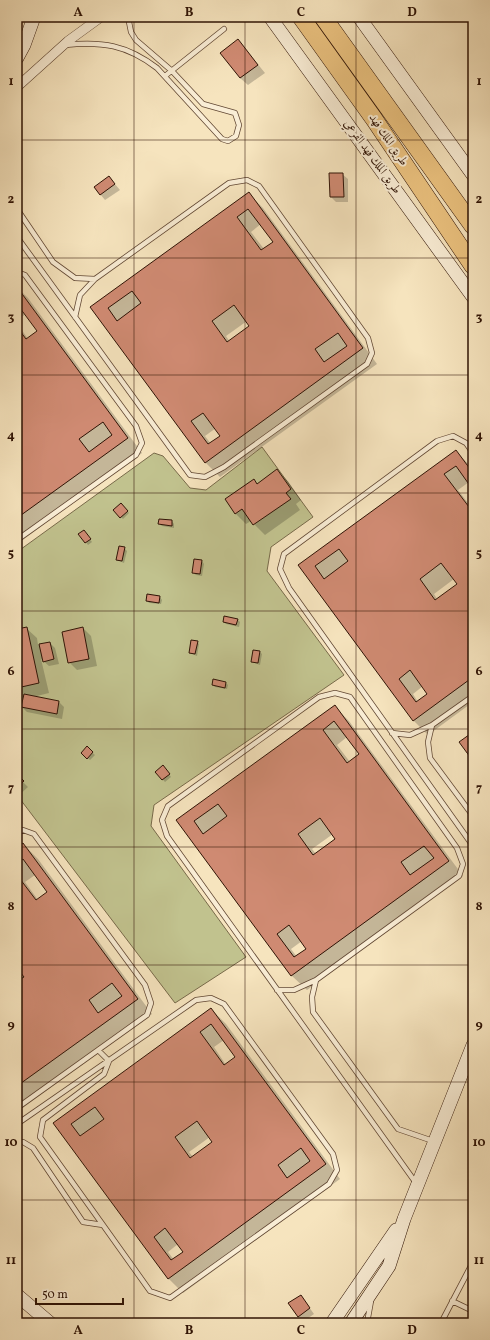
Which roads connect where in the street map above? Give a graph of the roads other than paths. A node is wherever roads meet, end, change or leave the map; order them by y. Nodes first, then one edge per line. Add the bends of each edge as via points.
1 (34, 17) edge
2 (100, 17) edge
3 (128, 17) edge
4 (270, 17) edge
5 (301, 17) edge
6 (323, 17) edge
7 (359, 17) edge
8 (224, 29) dead end
9 (63, 45) junction
10 (17, 58) edge
11 (172, 71) junction
12 (165, 76) junction
13 (17, 87) edge
14 (203, 104) junction
15 (197, 110) junction
16 (473, 175) edge
17 (17, 209) edge
18 (473, 226) edge
19 (17, 236) edge
20 (473, 266) edge
21 (17, 272) edge
22 (95, 279) junction
23 (473, 297) edge
24 (75, 317) junction
25 (473, 453) edge
26 (17, 540) edge
27 (473, 696) edge
28 (432, 725) junction
29 (392, 733) junction
30 (473, 816) edge
31 (17, 832) edge
32 (473, 846) edge
33 (316, 980) junction
34 (277, 990) junction
35 (473, 1045) edge
36 (98, 1050) junction
37 (109, 1061) junction
38 (17, 1108) edge
39 (17, 1124) edge
40 (434, 1141) junction
41 (17, 1142) edge
42 (417, 1185) junction
43 (404, 1219) junction
44 (103, 1225) junction
45 (473, 1263) edge
46 (374, 1289) junction
47 (17, 1295) edge
48 (452, 1301) junction
49 (473, 1311) edge
50 (50, 1323) edge
51 (332, 1323) edge
52 (351, 1323) edge
53 (367, 1323) edge
54 (441, 1323) edge

1 - 10 main road
2 - 9 street
3 - 11 lane via 131,32 136,40
4 - 23 main road, طريق الملك فهد الفرعي
5 - 20 highway, طريق الملك فهد via 374,119
6 - 18 highway, طريق الملك فهد
7 - 16 main road
8 - 11 lane
9 - 12 lane via 86,43 123,47 147,60
9 - 13 street
11 - 12 lane
11 - 14 lane
12 - 15 lane
14 - 15 lane
14 - 15 lane via 235,113 239,125 236,136 228,141 222,139
17 - 22 lane via 53,262 75,278
19 - 24 lane
21 - 26 lane via 24,275 136,426 142,443 136,455
22 - 24 lane via 80,295
22 - 24 lane via 229,183 247,180 259,186 368,338 372,353 367,364 224,467 205,477 190,475
25 - 29 lane via 466,443 453,436 437,441 284,554 280,569 289,588
27 - 28 lane
28 - 29 lane via 410,735
28 - 30 lane via 428,742 430,758
29 - 32 lane
31 - 36 lane via 23,830 34,834 145,985 151,1003 147,1015
33 - 34 lane via 294,990
33 - 34 lane via 459,876 463,864 457,848 350,697 335,693 319,697 168,806 162,820 167,836
33 - 40 lane via 312,997 314,1012 398,1129
34 - 42 lane
35 - 40 main road
36 - 37 lane
36 - 38 lane
37 - 39 lane
37 - 44 lane via 104,1074 43,1120 40,1137
37 - 44 lane via 196,1000 210,998 224,1004 333,1154 337,1170 329,1184 170,1298 150,1291
40 - 42 main road
41 - 44 lane via 23,1142 33,1148 83,1222
42 - 43 main road
43 - 46 main road via 389,1266
43 - 51 main road
45 - 48 lane
46 - 52 main road
46 - 53 lane
47 - 50 main road
48 - 49 lane
48 - 54 lane

